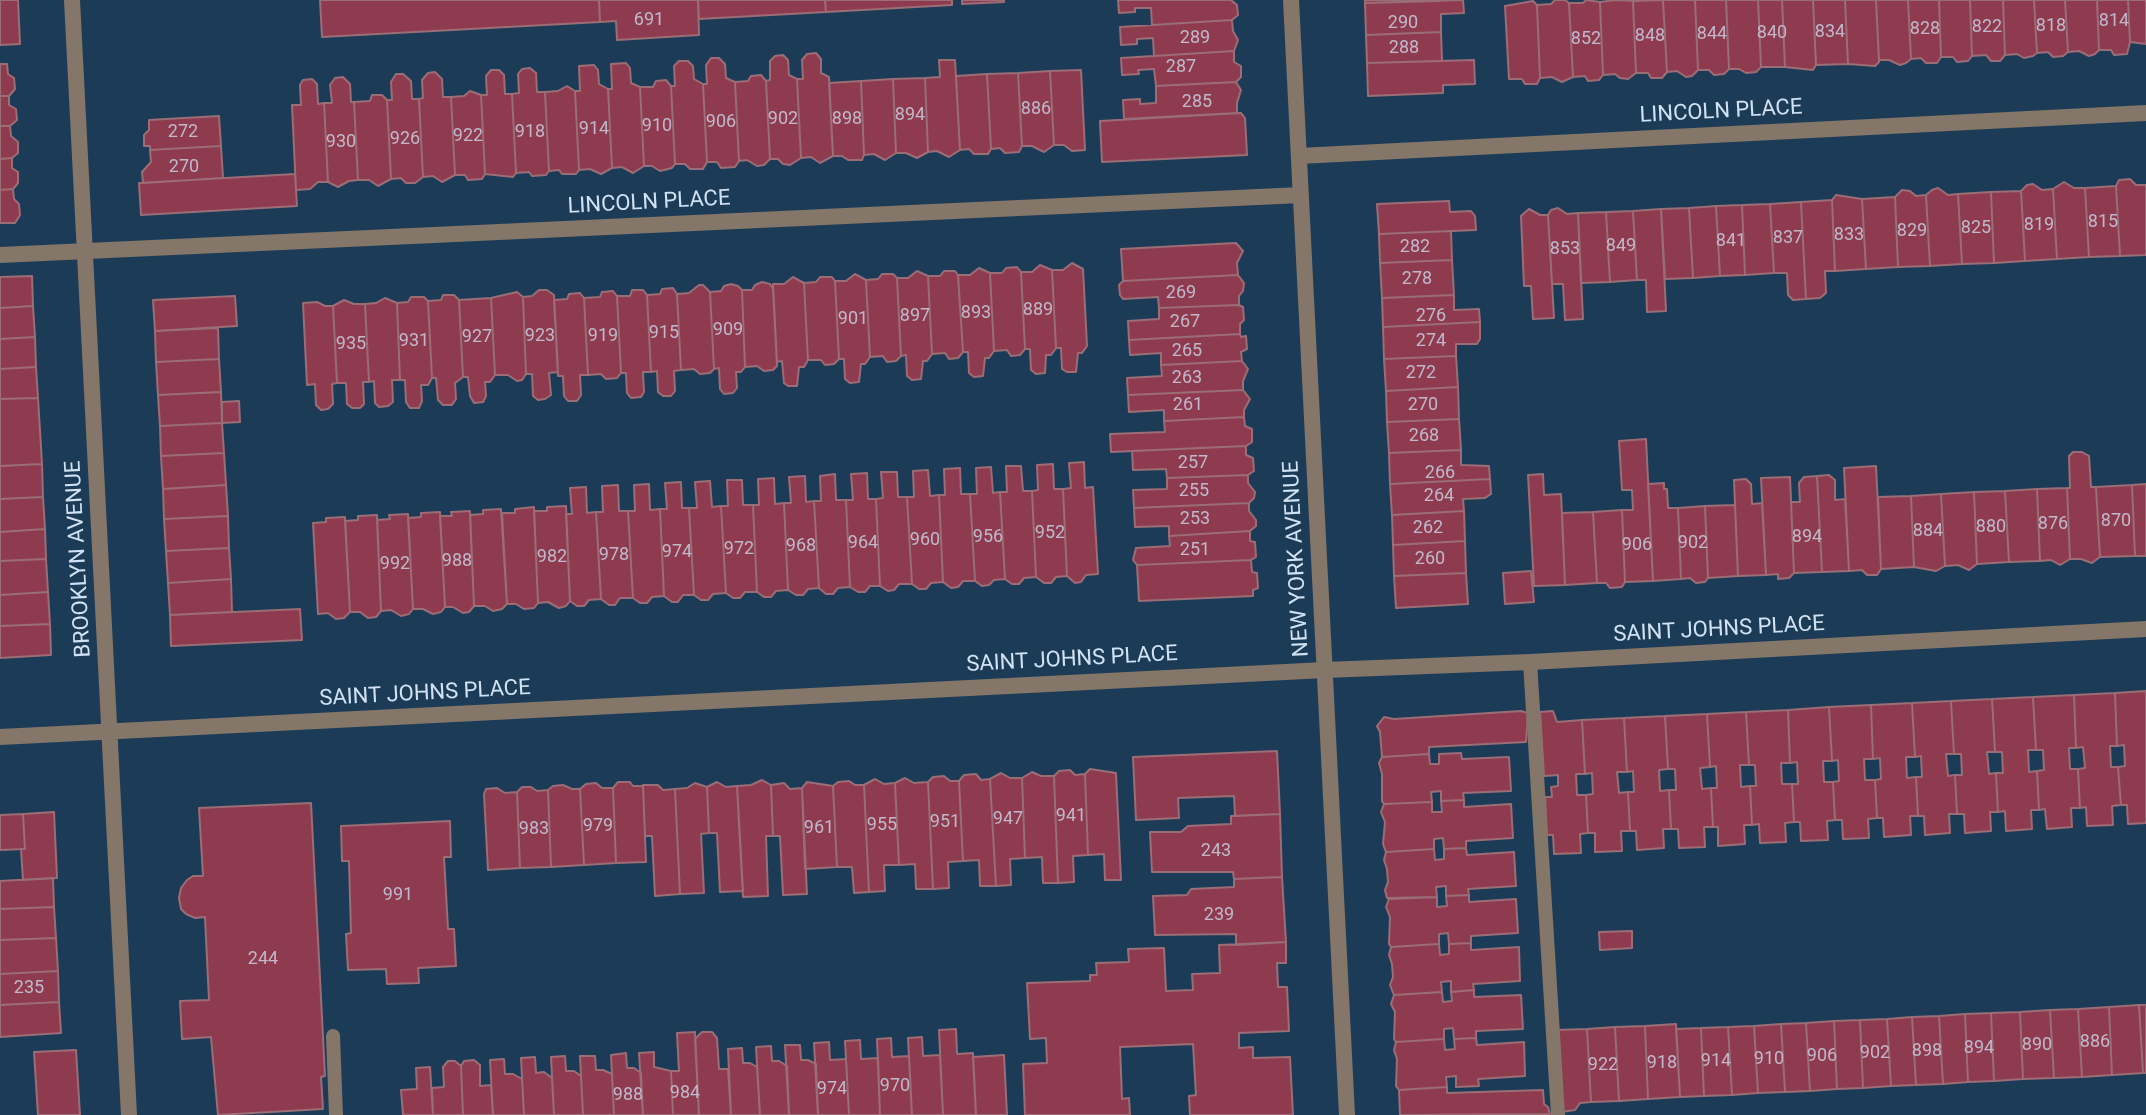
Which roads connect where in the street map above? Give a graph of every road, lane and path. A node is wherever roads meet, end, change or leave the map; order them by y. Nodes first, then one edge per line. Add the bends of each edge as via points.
1 (72, 0) edge
2 (1291, 0) edge
3 (2146, 113) edge
4 (1299, 156) junction
5 (1301, 195) junction
6 (85, 251) junction
7 (0, 255) edge
8 (2146, 629) edge
9 (1530, 662) junction
10 (1325, 670) junction
11 (110, 732) junction
12 (0, 737) edge
13 (333, 1036) dead end
14 (129, 1115) edge
15 (336, 1115) edge
16 (1347, 1115) edge
17 (1558, 1115) edge

1 - 6 street, BROOKLYN AVENUE
2 - 4 street, NEW YORK AVENUE
3 - 4 street, LINCOLN PLACE
4 - 5 street, NEW YORK AVENUE
5 - 6 street, LINCOLN PLACE
5 - 10 street, NEW YORK AVENUE
6 - 7 street, LINCOLN PLACE
6 - 11 street, BROOKLYN AVENUE
8 - 9 street, SAINT JOHNS PLACE
9 - 10 street, SAINT JOHNS PLACE
9 - 17 lane
10 - 11 street, SAINT JOHNS PLACE
10 - 16 street, NEW YORK AVENUE
11 - 12 street, SAINT JOHNS PLACE
11 - 14 street, BROOKLYN AVENUE
13 - 15 lane

